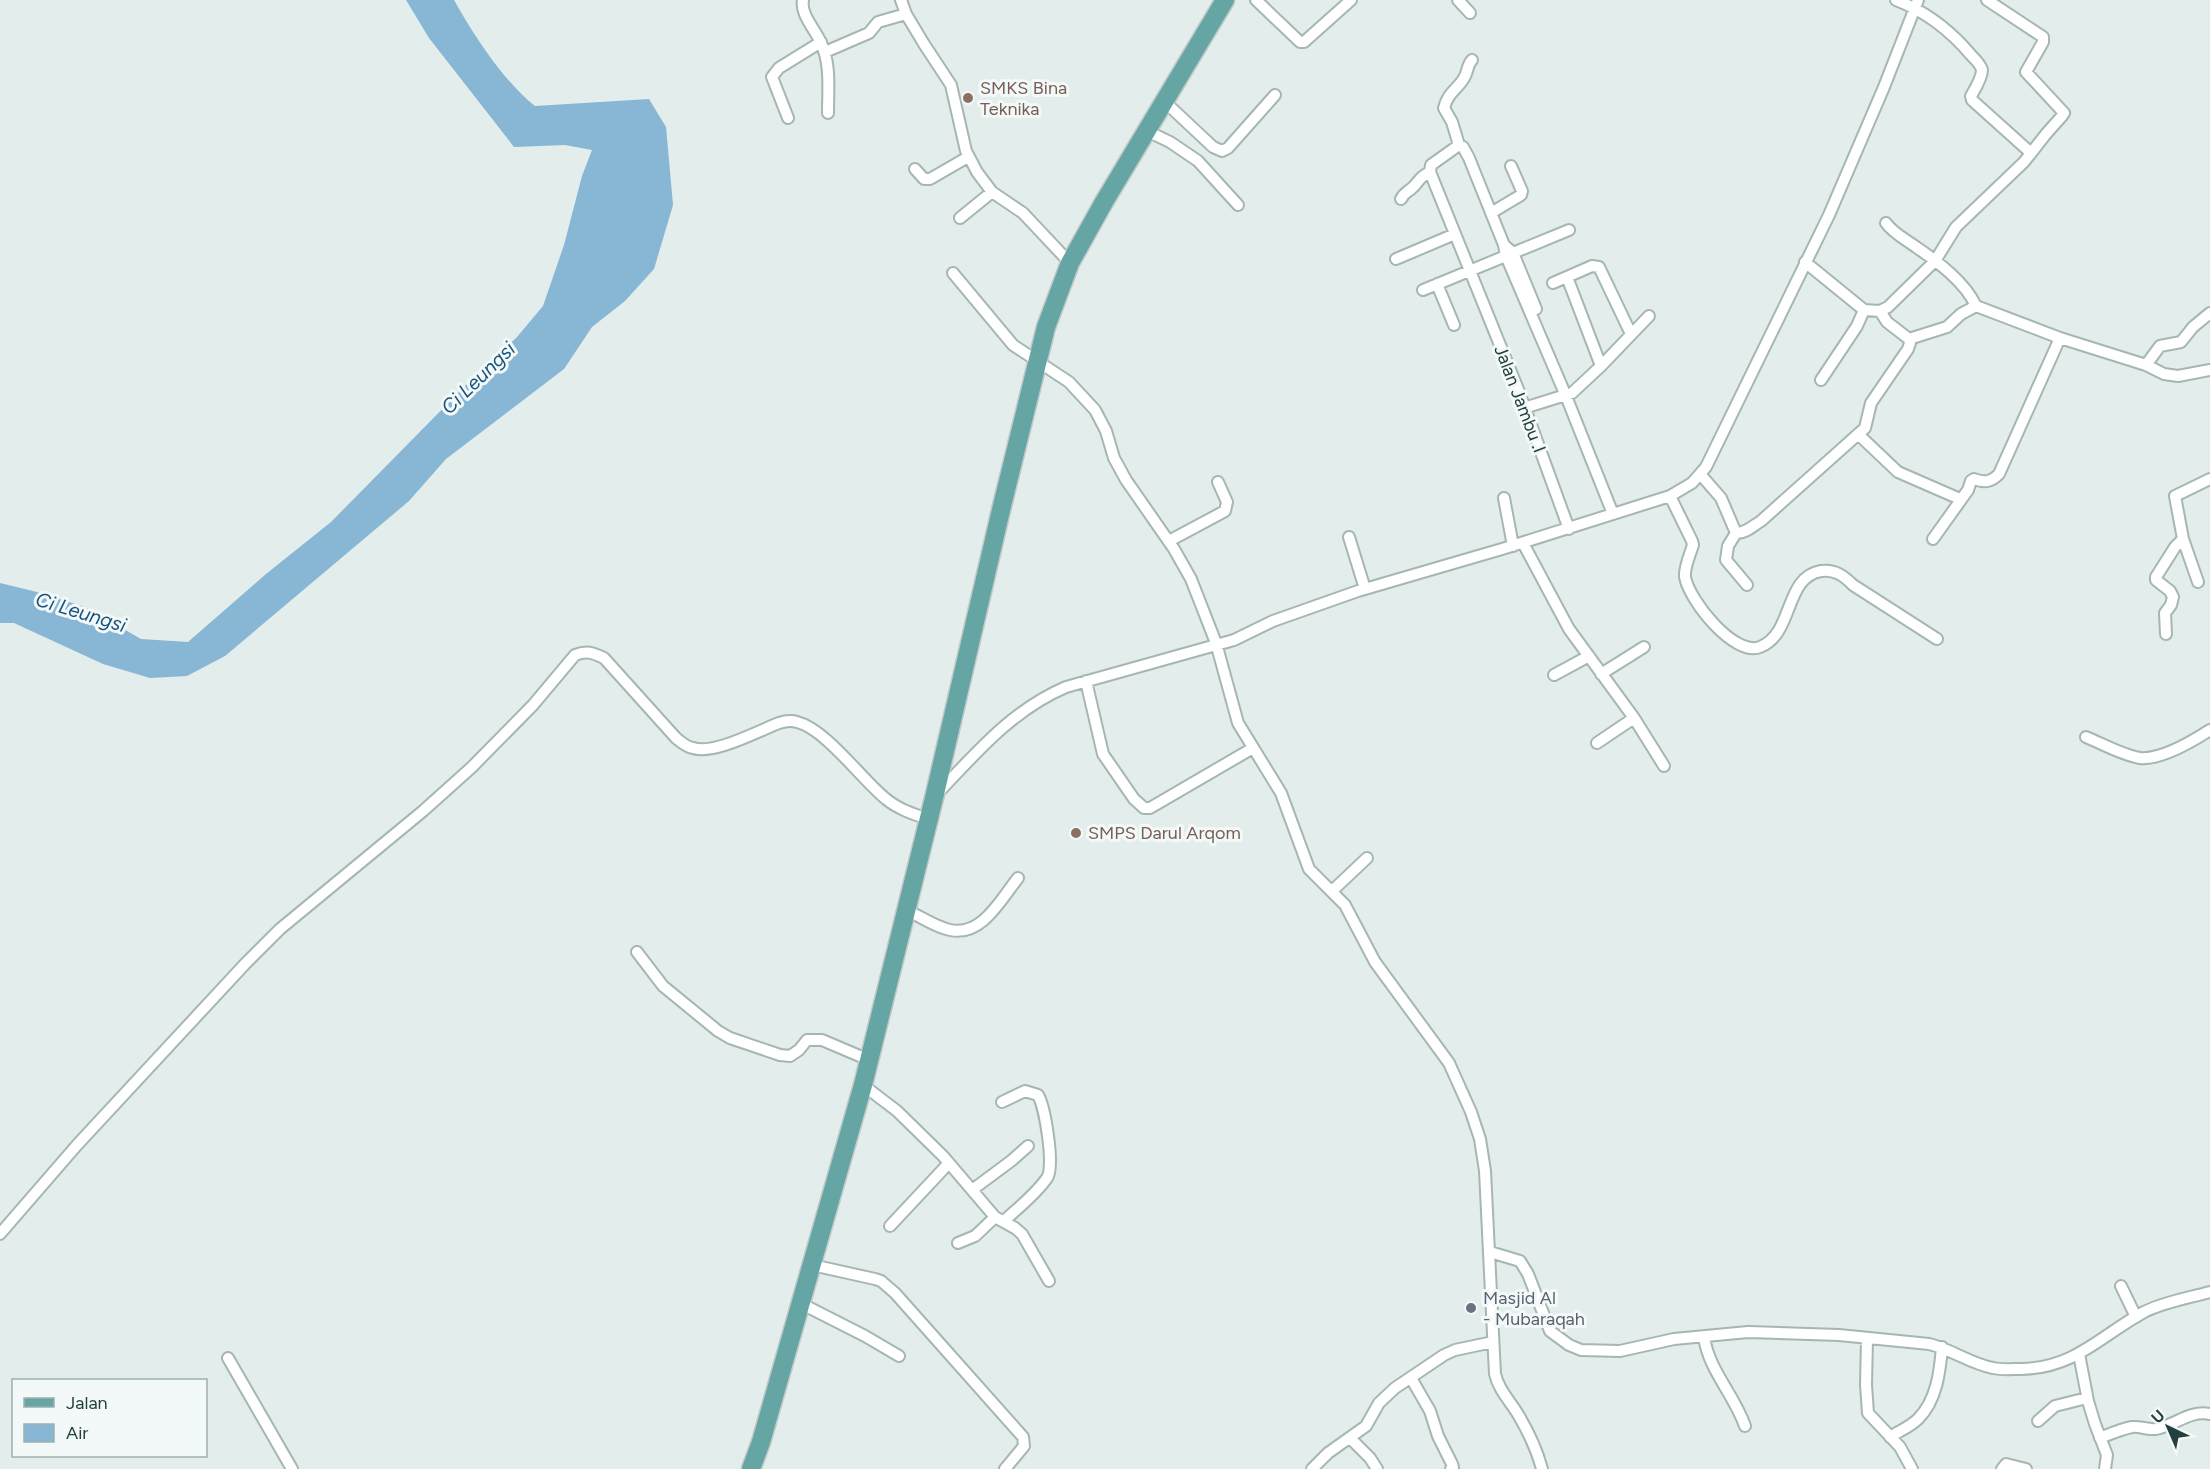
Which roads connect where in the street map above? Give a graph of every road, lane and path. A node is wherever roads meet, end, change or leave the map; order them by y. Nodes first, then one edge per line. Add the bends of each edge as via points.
1 (803, 0) edge
2 (901, 0) edge
3 (1225, 0) edge
4 (1256, 0) edge
5 (1351, 0) edge
6 (1458, 0) edge
7 (1896, 0) edge
8 (1988, 0) edge
9 (1916, 4) edge
10 (1470, 13) dead end
11 (906, 14) junction
12 (823, 47) junction
13 (1472, 60) dead end
14 (1275, 95) dead end
15 (1165, 102) junction
16 (828, 113) dead end
17 (788, 118) dead end
18 (1148, 131) junction
19 (1459, 145) junction
20 (2031, 153) junction
21 (968, 158) junction
22 (1511, 166) dead end
23 (915, 169) dead end
24 (1430, 172) junction
25 (992, 192) junction
26 (1401, 199) dead end
27 (1238, 205) dead end
28 (1491, 213) junction
29 (960, 218) dead end
30 (1886, 223) dead end
31 (1569, 230) dead end
32 (1455, 234) junction
33 (1508, 251) junction
34 (1396, 259) dead end
35 (1935, 261) junction
36 (1805, 262) junction
37 (1070, 263) junction
38 (1470, 271) junction
39 (953, 273) dead end
40 (1567, 277) junction
41 (1552, 283) dead end
42 (1437, 284) junction
43 (1423, 290) dead end
44 (1977, 306) junction
45 (1864, 310) junction
46 (1880, 311) junction
47 (2210, 313) edge
48 (1649, 316) dead end
49 (1454, 325) dead end
50 (1630, 334) junction
51 (2060, 338) junction
52 (1909, 339) junction
53 (1037, 360) junction
54 (2146, 365) junction
55 (1601, 366) junction
56 (2209, 371) edge
57 (1821, 380) dead end
58 (1569, 395) junction
59 (1524, 408) junction
60 (1858, 434) junction
61 (1701, 475) junction
62 (2210, 479) edge
63 (1218, 482) dead end
64 (1670, 496) junction
65 (1504, 498) dead end
66 (1960, 499) junction
67 (1616, 513) junction
68 (1569, 529) junction
69 (1736, 533) junction
70 (1349, 537) dead end
71 (1933, 539) dead end
72 (2183, 539) junction
73 (1169, 541) junction
74 (1518, 544) junction
75 (2198, 582) dead end
76 (1747, 585) dead end
77 (1365, 589) junction
78 (2166, 634) dead end
79 (1937, 639) dead end
80 (1216, 643) junction
81 (1644, 647) dead end
82 (1588, 656) junction
83 (1601, 674) junction
84 (1554, 675) dead end
85 (1086, 681) junction
86 (1634, 718) junction
87 (2210, 730) edge
88 (2086, 737) dead end
89 (1597, 743) dead end
90 (1254, 748) junction
91 (1664, 766) dead end
92 (934, 798) junction
93 (928, 819) junction
94 (1367, 858) dead end
95 (1018, 878) dead end
96 (1332, 891) junction
97 (906, 910) junction
98 (637, 952) dead end
99 (869, 1060) junction
100 (863, 1084) junction
101 (1002, 1102) dead end
102 (1028, 1146) dead end
103 (949, 1163) junction
104 (972, 1190) junction
105 (999, 1219) junction
106 (890, 1226) dead end
107 (0, 1234) edge
108 (958, 1243) dead end
109 (1490, 1252) junction
110 (812, 1265) junction
111 (1049, 1281) dead end
112 (2121, 1286) dead end
113 (2210, 1292) edge
114 (800, 1304) junction
115 (2136, 1317) junction
116 (1704, 1337) junction
117 (1867, 1339) junction
118 (1493, 1342) junction
119 (1942, 1347) junction
120 (2079, 1354) junction
121 (899, 1356) dead end
122 (228, 1358) dead end
123 (1411, 1378) junction
124 (2087, 1398) junction
125 (2210, 1414) edge
126 (2038, 1421) dead end
127 (1745, 1426) dead end
128 (1890, 1437) junction
129 (1350, 1438) junction
130 (2100, 1438) junction
131 (292, 1469) edge
132 (751, 1469) edge
133 (1005, 1469) edge
134 (1312, 1469) edge
135 (1377, 1469) edge
136 (1451, 1469) edge
137 (1542, 1469) edge
138 (1912, 1469) edge
139 (2002, 1469) edge
140 (2026, 1469) edge
141 (2105, 1469) edge

1 - 12 street via 803,10
2 - 11 street
3 - 15 main road
4 - 5 street via 1304,42
6 - 10 street
7 - 9 street
8 - 20 street via 2043,39 2026,72 2064,113
9 - 20 street via 1949,31 1981,67 1971,98
9 - 36 street via 1859,147
11 - 12 street via 878,22 869,33
11 - 21 street via 951,85
12 - 16 street
12 - 17 street via 779,68 772,77
13 - 19 street via 1444,108
14 - 15 street via 1222,151
15 - 18 main road
18 - 27 street via 1198,161
18 - 37 main road
19 - 24 street via 1431,165
19 - 28 street via 1467,153
20 - 35 street via 1956,227
21 - 23 street via 930,179 924,179
21 - 25 street
22 - 28 street via 1521,195
24 - 26 street via 1421,176
24 - 32 street, Jalan Jambu .I
25 - 29 street
25 - 37 street via 1023,213
28 - 33 street
30 - 35 street
31 - 33 street
32 - 34 street
32 - 38 street, Jalan Jambu .I
33 - 38 street
33 - 58 street
35 - 44 street via 1967,290
35 - 46 street
36 - 45 street
36 - 61 street
37 - 53 main road
38 - 42 street
38 - 59 street, Jalan Jambu .I
39 - 53 street via 1013,345
40 - 41 street
40 - 50 street via 1592,266 1599,267
40 - 55 street
42 - 43 street
42 - 49 street
44 - 51 street
44 - 52 street via 1947,327
45 - 46 street
45 - 57 street
46 - 52 street via 1887,322
47 - 54 street via 2181,342 2160,346
48 - 50 street
50 - 55 street
51 - 54 street
51 - 66 street via 1998,474 1992,481 1974,479
52 - 60 street via 1908,349 1871,403 1867,423
53 - 73 street via 1069,382 1095,410 1126,480
53 - 92 main road
54 - 56 street via 2172,376
55 - 58 street
58 - 59 street
58 - 67 street
59 - 68 street, Jalan Jambu .I
60 - 66 street via 1898,472
60 - 69 street via 1761,521
61 - 64 street
61 - 69 street via 1721,498
62 - 72 street via 2175,496
63 - 73 street via 1227,502 1225,511
64 - 67 street
64 - 79 street via 1692,540 1685,574 1689,589 1714,624 1739,645 1759,648 1772,641 1802,583 1824,570 1843,575
65 - 74 street
66 - 71 street
67 - 68 street
68 - 74 street
69 - 76 street via 1726,560
70 - 77 street
72 - 75 street
72 - 78 street via 2156,577 2173,597 2165,613
73 - 80 street via 1191,579
74 - 77 street
74 - 82 street
77 - 80 street
80 - 85 street
80 - 90 street via 1238,723
81 - 83 street
82 - 83 street
82 - 84 street
83 - 86 street
85 - 90 street via 1103,753 1144,808
85 - 92 street via 1047,695 1024,709
86 - 89 street
86 - 91 street
87 - 88 street via 2152,758 2126,754
90 - 96 street via 1284,799 1309,869
92 - 93 main road
93 - 97 main road
93 - 107 street via 885,798 825,739 798,722 779,723 719,747 694,749 685,745 604,658 584,651 423,811 280,929 77,1145
94 - 96 street
95 - 97 street via 987,917 966,930 948,930
96 - 109 street via 1349,911 1387,980 1449,1063 1472,1112 1485,1171
97 - 99 main road
98 - 99 street via 663,987 730,1038 790,1056 807,1040 822,1040
99 - 100 main road
100 - 103 street via 897,1111
100 - 110 main road
101 - 105 street via 1025,1092 1038,1095 1050,1169 1046,1180
102 - 104 street
103 - 104 street
103 - 106 street
104 - 105 street
105 - 108 street
105 - 111 street via 1022,1234
109 - 116 street via 1520,1261 1550,1330 1581,1350 1620,1351
109 - 118 street
110 - 114 main road
110 - 133 street via 881,1281 895,1293 1023,1437 1024,1446
112 - 115 street
113 - 115 street via 2156,1307
114 - 121 street
114 - 132 main road
115 - 120 street
116 - 117 street via 1748,1332
116 - 127 street via 1710,1362
117 - 119 street
117 - 128 street via 1867,1408 1871,1419
118 - 123 street via 1455,1350
118 - 137 street via 1498,1384 1533,1441
119 - 120 street via 1992,1368 2038,1368
119 - 128 street via 1937,1385 1930,1400 1919,1419
120 - 124 street
122 - 131 street
123 - 129 street via 1382,1398 1366,1426
123 - 136 street via 1432,1415
124 - 126 street via 2055,1406
124 - 130 street
125 - 130 street via 2191,1414 2153,1429 2131,1427
128 - 138 street
129 - 134 street
129 - 135 street
130 - 141 street via 2107,1455
139 - 140 street via 2006,1464

